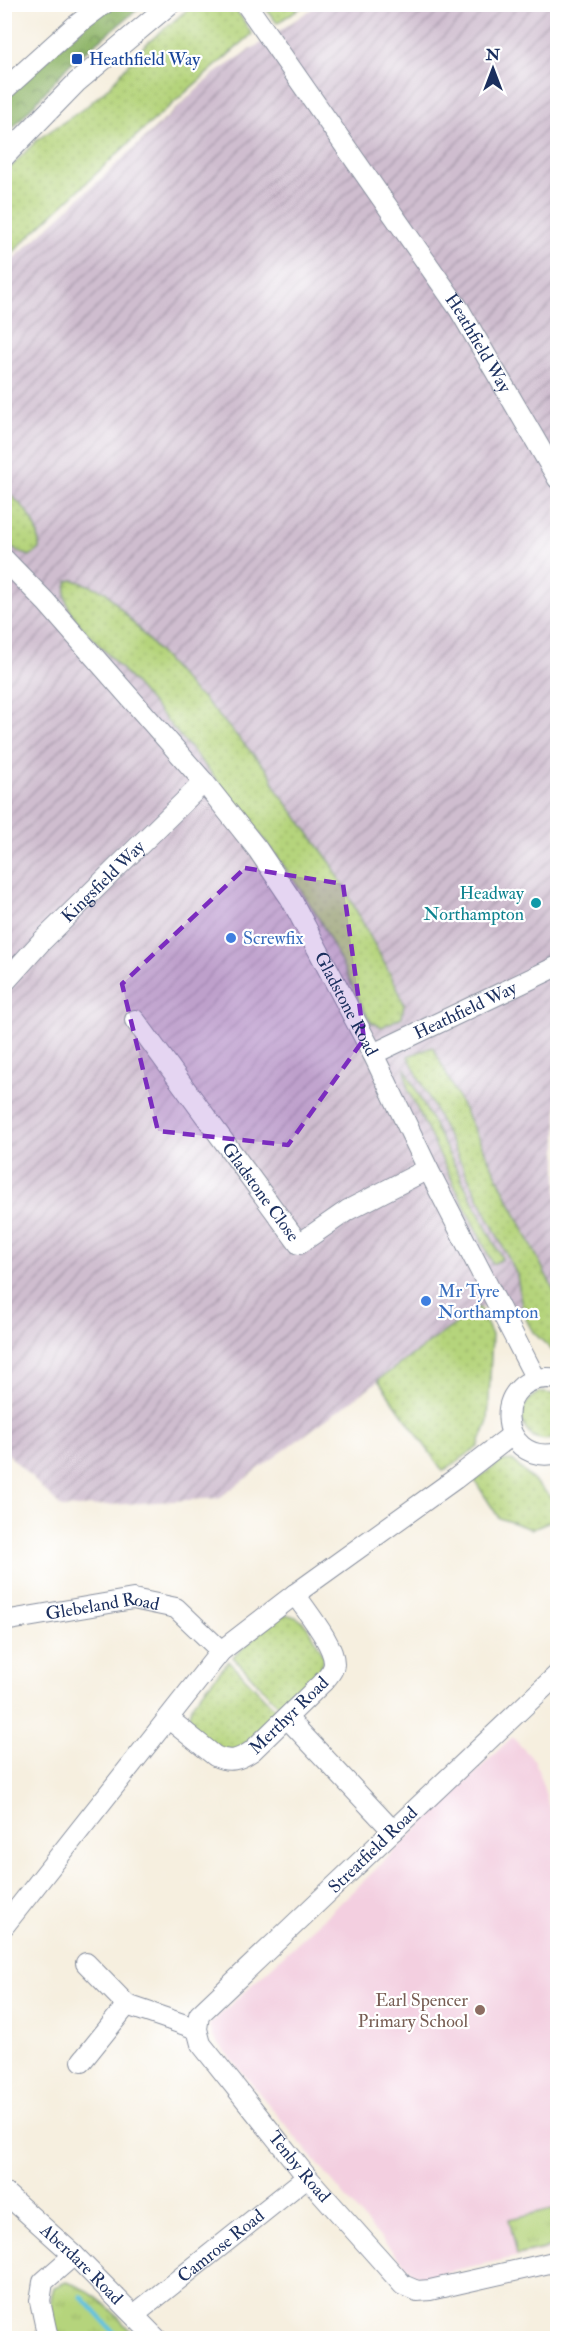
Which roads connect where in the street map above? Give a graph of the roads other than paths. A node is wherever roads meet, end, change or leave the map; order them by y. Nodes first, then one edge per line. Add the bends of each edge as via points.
1 (104, 4) edge
2 (170, 4) edge
3 (246, 4) edge
4 (4, 90) edge
5 (4, 157) edge
6 (558, 479) edge
7 (4, 559) edge
8 (204, 782) junction
9 (558, 966) edge
10 (4, 983) edge
11 (135, 1020) dead end
12 (373, 1054) junction
13 (428, 1169) junction
14 (536, 1379) junction
15 (558, 1380) edge
16 (512, 1435) junction
17 (558, 1453) edge
18 (295, 1594) junction
19 (4, 1621) edge
20 (221, 1651) junction
21 (558, 1674) edge
22 (286, 1718) junction
23 (169, 1719) junction
24 (393, 1831) junction
25 (4, 1926) edge
26 (86, 1963) dead end
27 (127, 2005) junction
28 (197, 2030) junction
29 (82, 2061) dead end
30 (307, 2176) junction
31 (4, 2192) edge
32 (74, 2255) junction
33 (558, 2261) edge
34 (134, 2315) junction
35 (48, 2338) edge
36 (156, 2338) edge

1 - 4 street
2 - 5 street via 77,82
3 - 6 street, Heathfield Way via 459,309
7 - 8 street, Gladstone Road
8 - 10 street, Kingsfield Way
8 - 12 street, Gladstone Road via 291,898
9 - 12 street, Heathfield Way
11 - 13 street, Gladstone Close via 299,1244 348,1210
12 - 13 street, Gladstone Road
13 - 14 street, Gladstone Road
14 - 15 street
14 - 16 street via 517,1391 511,1401 508,1424
16 - 17 street via 538,1454
16 - 18 street
18 - 20 street
18 - 22 street, Merthyr Road via 328,1643 334,1663 325,1680
19 - 20 street, Glebeland Road via 133,1599 176,1608
20 - 23 street
21 - 24 street, Streatfield Road
22 - 23 street, Merthyr Road via 252,1751 230,1760 215,1756
22 - 24 street
23 - 25 street
24 - 28 street, Streatfield Road via 199,2015
26 - 27 street
27 - 28 street
27 - 29 street
28 - 30 street, Tenby Road via 201,2044
30 - 33 street, Tenby Road via 403,2285 417,2291
30 - 34 street, Camrose Road
31 - 32 street, Aberdare Road
32 - 34 street, Aberdare Road
32 - 35 street via 44,2282 40,2301
34 - 36 street, Aberdare Road

